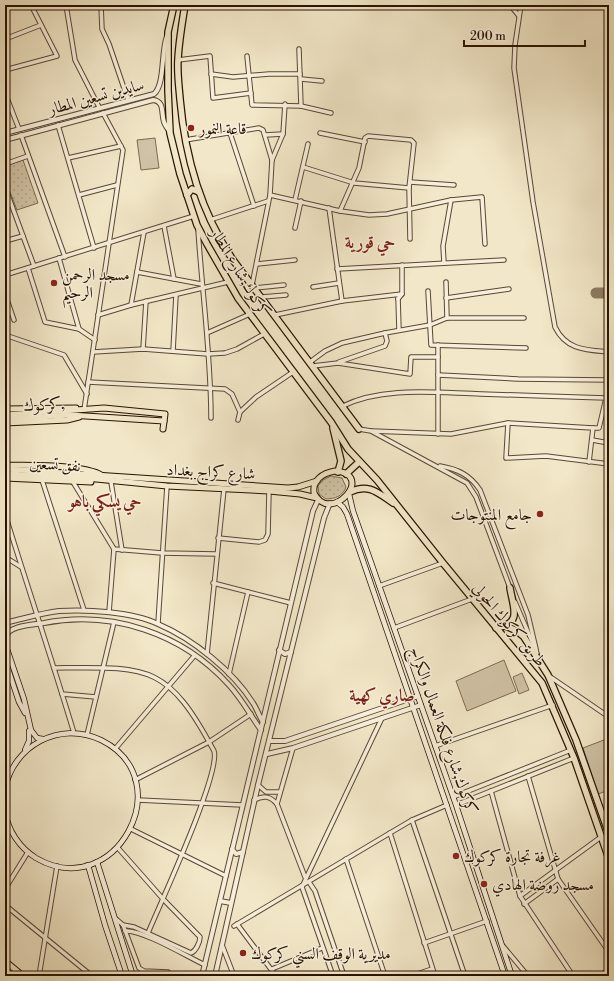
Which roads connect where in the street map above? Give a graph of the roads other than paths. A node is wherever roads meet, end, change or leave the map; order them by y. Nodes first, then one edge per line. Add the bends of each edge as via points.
1 (30, 5) edge
2 (66, 5) edge
3 (101, 5) edge
4 (174, 5) edge
5 (185, 5) edge
6 (510, 5) edge
7 (521, 5) edge
8 (519, 16) junction
9 (41, 25) junction
10 (168, 32) junction
11 (5, 39) edge
12 (299, 49) dead end
13 (247, 56) dead end
14 (178, 60) junction
15 (5, 70) edge
16 (211, 74) junction
17 (300, 74) junction
18 (249, 77) junction
19 (301, 79) junction
20 (322, 80) dead end
21 (5, 93) edge
22 (251, 93) junction
23 (136, 98) junction
24 (128, 100) junction
25 (137, 104) junction
26 (286, 104) junction
27 (301, 106) junction
28 (99, 107) junction
29 (331, 112) dead end
30 (102, 113) junction
31 (58, 125) junction
32 (18, 129) junction
33 (5, 132) edge
34 (170, 133) junction
35 (230, 133) junction
36 (320, 133) dead end
37 (283, 134) junction
38 (21, 135) junction
39 (265, 135) junction
40 (5, 140) edge
41 (184, 140) junction
42 (365, 142) junction
43 (308, 144) dead end
44 (121, 146) junction
45 (28, 156) junction
46 (68, 158) junction
47 (272, 160) junction
48 (5, 164) edge
49 (303, 167) junction
50 (192, 171) junction
51 (180, 174) junction
52 (410, 182) junction
53 (354, 183) junction
54 (117, 185) junction
55 (454, 185) dead end
56 (5, 187) edge
57 (409, 188) junction
58 (200, 192) junction
59 (79, 195) junction
60 (187, 195) junction
61 (270, 195) junction
62 (295, 200) junction
63 (452, 200) junction
64 (268, 201) junction
65 (301, 201) junction
66 (254, 206) junction
67 (330, 208) junction
68 (410, 209) junction
69 (340, 211) junction
70 (194, 216) junction
71 (210, 220) junction
72 (197, 225) junction
73 (164, 226) junction
74 (295, 228) dead end
75 (144, 232) junction
76 (22, 236) junction
77 (410, 239) dead end
78 (5, 241) edge
79 (109, 244) junction
80 (485, 244) dead end
81 (94, 248) junction
82 (65, 257) junction
83 (59, 258) junction
84 (295, 260) dead end
85 (504, 260) dead end
86 (444, 263) junction
87 (257, 264) junction
88 (402, 265) junction
89 (34, 266) junction
90 (28, 268) junction
91 (337, 269) junction
92 (137, 272) junction
93 (5, 275) edge
94 (174, 279) junction
95 (228, 282) junction
96 (446, 282) dead end
97 (339, 283) junction
98 (284, 285) dead end
99 (254, 286) junction
100 (201, 287) junction
101 (313, 287) dead end
102 (509, 289) dead end
103 (428, 291) dead end
104 (5, 294) edge
105 (176, 295) junction
106 (286, 295) dead end
107 (399, 296) junction
108 (262, 297) junction
109 (446, 298) junction
110 (342, 301) junction
111 (146, 302) junction
112 (131, 305) junction
113 (250, 314) junction
114 (275, 315) junction
115 (98, 316) junction
116 (447, 318) junction
117 (524, 318) dead end
118 (14, 320) dead end
119 (430, 325) junction
120 (79, 330) junction
121 (399, 330) junction
122 (207, 333) junction
123 (385, 333) junction
124 (264, 334) junction
125 (5, 335) edge
126 (95, 340) junction
127 (438, 345) junction
128 (526, 348) dead end
129 (143, 350) junction
130 (173, 351) junction
131 (93, 352) junction
132 (609, 352) edge
133 (208, 354) junction
134 (438, 357) junction
135 (338, 363) junction
136 (311, 364) junction
137 (292, 372) junction
138 (438, 375) junction
139 (607, 380) dead end
140 (88, 382) junction
141 (211, 388) junction
142 (438, 393) junction
143 (87, 394) junction
144 (343, 406) junction
145 (5, 409) edge
146 (240, 412) junction
147 (84, 413) junction
148 (5, 414) edge
149 (211, 418) dead end
150 (5, 419) edge
151 (238, 420) dead end
152 (164, 421) junction
153 (5, 423) edge
154 (508, 423) junction
155 (333, 425) junction
156 (593, 428) junction
157 (163, 429) dead end
158 (359, 429) joint
159 (371, 431) junction
160 (438, 434) junction
161 (339, 435) joint
162 (592, 440) junction
163 (609, 443) edge
164 (359, 462) junction
165 (589, 462) junction
166 (609, 464) edge
167 (5, 465) edge
168 (436, 466) junction
169 (5, 469) edge
170 (338, 472) junction
171 (5, 474) edge
172 (346, 474) junction
173 (5, 478) edge
174 (104, 479) junction
175 (42, 480) junction
176 (317, 480) junction
177 (73, 482) junction
178 (111, 482) junction
179 (167, 486) junction
180 (224, 489) junction
181 (270, 491) junction
182 (350, 493) junction
183 (318, 499) junction
184 (338, 502) junction
185 (330, 503) junction
186 (398, 506) junction
187 (5, 514) edge
188 (218, 538) junction
189 (114, 549) junction
190 (122, 550) junction
191 (162, 553) junction
192 (216, 554) junction
193 (5, 557) edge
194 (443, 564) junction
195 (22, 568) junction
196 (213, 583) junction
197 (379, 586) junction
198 (510, 588) junction
199 (248, 592) junction
200 (472, 599) junction
201 (291, 603) junction
202 (84, 610) junction
203 (109, 612) junction
204 (38, 615) junction
205 (5, 622) edge
206 (114, 622) junction
207 (158, 623) junction
208 (41, 624) junction
209 (506, 626) junction
210 (394, 628) junction
211 (496, 628) junction
212 (177, 634) junction
213 (5, 637) edge
214 (173, 642) junction
215 (5, 643) edge
216 (279, 650) junction
217 (291, 652) junction
218 (536, 653) junction
219 (207, 654) junction
220 (195, 655) junction
221 (5, 660) edge
222 (540, 663) junction
223 (54, 668) junction
224 (103, 668) junction
225 (229, 674) junction
226 (548, 675) junction
227 (169, 686) junction
228 (62, 694) junction
229 (418, 696) junction
230 (96, 697) junction
231 (411, 699) junction
232 (421, 705) junction
233 (553, 705) junction
234 (414, 708) junction
235 (251, 714) junction
236 (609, 717) edge
237 (382, 718) junction
238 (28, 721) junction
239 (263, 722) junction
240 (261, 730) junction
241 (74, 733) junction
242 (87, 735) junction
243 (46, 738) junction
244 (270, 741) junction
245 (209, 742) junction
246 (435, 746) junction
247 (293, 748) junction
248 (115, 749) junction
249 (571, 750) junction
250 (267, 754) junction
251 (22, 755) junction
252 (574, 758) junction
253 (528, 776) junction
254 (135, 780) junction
255 (258, 785) junction
256 (5, 789) edge
257 (491, 791) junction
258 (280, 792) junction
259 (453, 797) junction
260 (597, 798) junction
261 (138, 800) junction
262 (254, 800) junction
263 (588, 800) junction
264 (203, 802) junction
265 (242, 804) junction
266 (277, 804) junction
267 (447, 805) junction
268 (456, 805) junction
269 (5, 811) edge
270 (412, 820) junction
271 (6, 822) edge
272 (131, 829) junction
273 (390, 833) junction
274 (609, 834) edge
275 (601, 837) junction
276 (118, 848) junction
277 (232, 849) junction
278 (28, 852) junction
279 (243, 852) junction
280 (181, 855) junction
281 (346, 859) junction
282 (609, 859) edge
283 (97, 862) junction
284 (88, 865) junction
285 (57, 866) junction
286 (556, 871) junction
287 (226, 876) junction
288 (305, 877) junction
289 (558, 879) junction
290 (309, 882) junction
291 (104, 886) junction
292 (302, 887) junction
293 (5, 889) edge
294 (95, 889) junction
295 (520, 896) junction
296 (163, 899) junction
297 (220, 901) junction
298 (232, 903) junction
299 (524, 904) junction
300 (5, 905) edge
301 (114, 917) junction
302 (487, 921) junction
303 (123, 925) junction
304 (125, 931) junction
305 (148, 933) junction
306 (450, 934) junction
307 (44, 937) junction
308 (424, 943) junction
309 (502, 944) junction
310 (222, 945) junction
311 (322, 948) junction
312 (609, 952) edge
313 (5, 961) edge
314 (205, 964) junction
315 (272, 969) junction
316 (432, 969) junction
317 (609, 969) edge
318 (168, 972) dead end
319 (343, 975) edge
320 (23, 976) edge
321 (39, 976) edge
322 (92, 976) edge
323 (122, 976) edge
324 (133, 976) edge
325 (202, 976) edge
326 (215, 976) edge
327 (234, 976) edge
328 (276, 976) edge
329 (333, 976) edge
330 (337, 976) edge
331 (385, 976) edge
332 (411, 976) edge
333 (435, 976) edge
334 (465, 976) edge
335 (505, 976) edge
336 (512, 976) edge
337 (528, 976) edge
338 (573, 976) edge
339 (601, 976) edge

1 - 9 street
2 - 28 street via 75,60
3 - 24 street via 102,29
4 - 10 highway, كركوك,شارع المطار
5 - 14 highway, كركوك,شارع المطار
6 - 8 street
7 - 8 street
8 - 132 street via 514,68 533,202 555,327 559,335 580,350
9 - 11 street
9 - 15 street via 57,56
10 - 23 street, سايدين تسعين المطار via 163,45 160,88 154,94
10 - 34 highway, كركوك,شارع المطار
12 - 17 street
13 - 18 street
14 - 16 street via 210,56
14 - 41 highway, كركوك,شارع المطار
16 - 18 street
16 - 22 street via 213,98
17 - 18 street
17 - 19 street
18 - 22 street
19 - 20 street
19 - 27 street
21 - 32 street
22 - 26 street via 252,105
23 - 24 street, سايدين تسعين المطار
23 - 25 street
24 - 28 street, سايدين تسعين المطار
25 - 30 street, سايدين تسعين المطار
25 - 34 street, سايدين تسعين المطار via 153,100 160,102 164,123
26 - 27 street
26 - 37 street
27 - 29 street
28 - 32 street, سايدين تسعين المطار
30 - 31 street, سايدين تسعين المطار
30 - 44 street
31 - 38 street, سايدين تسعين المطار
31 - 46 street
32 - 33 street, سايدين تسعين المطار
34 - 51 highway, كركوك,شارع المطار
35 - 39 street via 259,128
35 - 41 street
35 - 66 street
36 - 42 street
37 - 39 street
37 - 47 street
38 - 40 street, سايدين تسعين المطار
38 - 45 street
39 - 47 street
41 - 50 highway, كركوك,شارع المطار
42 - 52 street via 368,136 411,140 414,143
42 - 53 street
43 - 49 street
44 - 46 street
44 - 54 street via 123,150
45 - 48 street
45 - 82 street
46 - 59 street
47 - 61 street
49 - 53 street
49 - 62 street
50 - 51 highway
50 - 58 highway, كركوك,شارع المطار
51 - 60 highway, كركوك,شارع المطار
52 - 55 street
52 - 57 street
53 - 57 street
53 - 69 street
54 - 59 street
54 - 79 street
56 - 76 street
57 - 68 street
58 - 60 highway via 192,190
58 - 71 highway, كركوك,شارع المطار
59 - 81 street
60 - 70 highway, كركوك,شارع المطار
61 - 62 street
61 - 64 street
62 - 65 street
63 - 68 street
63 - 80 street via 482,197
63 - 86 street via 443,246
64 - 66 street
64 - 87 street
65 - 67 street
65 - 74 street
66 - 71 street
67 - 69 street
67 - 91 street
68 - 69 street via 377,215
68 - 77 street
70 - 72 highway, كركوك,شارع المطار
70 - 73 street
71 - 99 highway, كركوك,شارع المطار via 224,246
72 - 95 highway, كركوك,شارع المطار
72 - 100 street
73 - 75 street
73 - 94 street
75 - 79 street
75 - 92 street
76 - 78 street
76 - 89 street
79 - 81 street
79 - 115 street
81 - 82 street
82 - 83 street
83 - 89 street
83 - 120 street
84 - 87 street
85 - 86 street
86 - 88 street
87 - 99 street
88 - 91 street
88 - 107 street
89 - 90 street
90 - 93 street
90 - 120 street via 45,322
91 - 97 street
92 - 94 street
92 - 112 street
94 - 100 street
95 - 100 street
95 - 113 highway, كركوك,شارع المطار
96 - 109 street
97 - 101 street
97 - 110 street
98 - 99 street
99 - 108 highway, كركوك,شارع المطار
100 - 105 street
100 - 122 street
102 - 109 street
103 - 119 street
104 - 118 street
105 - 111 street
105 - 130 street
106 - 108 street
107 - 110 street
107 - 121 street
108 - 114 highway, كركوك,شارع المطار
109 - 116 street
110 - 114 street
111 - 112 street
111 - 129 street
112 - 115 street
113 - 122 street
113 - 124 highway, كركوك,شارع المطار
114 - 136 highway, كركوك,شارع المطار
115 - 126 street
116 - 117 street
116 - 119 street
119 - 121 street
119 - 127 street via 431,345
120 - 126 street
121 - 123 street
122 - 133 street
123 - 135 street via 385,346
123 - 136 street via 336,345
124 - 133 street via 237,350
124 - 137 highway, كركوك,شارع المطار
125 - 143 street via 64,355
126 - 131 street
127 - 128 street
127 - 134 street
129 - 130 street
129 - 131 street
130 - 133 street
131 - 140 street
133 - 141 street
134 - 135 street via 411,357 410,374
134 - 138 street
135 - 136 street
136 - 144 highway, كركوك,شارع المطار
137 - 146 street via 256,397
137 - 155 highway, كركوك,شارع المطار
138 - 139 street
138 - 142 street
140 - 141 street
140 - 143 street
141 - 146 street via 228,390
141 - 149 street
142 - 144 street via 379,394 356,399
142 - 156 street via 606,398 599,428
142 - 160 street
143 - 147 street
144 - 158 highway, كركوك,شارع المطار
145 - 147 main road via 68,407
146 - 151 street
147 - 148 main road
147 - 150 main road, كركوك,
147 - 152 main road
147 - 152 main road via 107,408 165,414
147 - 153 main road via 67,420
152 - 157 main road
154 - 156 street
154 - 160 street via 451,434
154 - 165 street via 506,458 546,456
155 - 161 highway, كركوك,شارع المطار
155 - 170 highway via 341,461
156 - 162 street
158 - 159 street
159 - 160 street
159 - 168 street
161 - 164 highway, طريق كركوك الحولي
162 - 163 street
162 - 165 street
164 - 172 highway
164 - 186 highway, طريق كركوك الحولي
165 - 166 street
167 - 174 main road via 90,470
168 - 198 street via 463,480 472,490
168 - 218 street via 454,469 464,474 480,490 528,615
169 - 174 main road, نفق تسعين
170 - 172 main road
170 - 176 main road via 326,474
171 - 174 main road, نفق تسعين
172 - 182 main road via 352,481
173 - 175 main road
174 - 176 main road, شارع كراج بغداد via 288,488
174 - 177 main road
174 - 178 main road, شارع كراج بغداد
175 - 177 main road
175 - 202 street
176 - 183 main road via 314,489
177 - 189 street
178 - 179 main road, شارع كراج بغداد
178 - 190 street
179 - 180 main road, شارع كراج بغداد
179 - 191 street
180 - 181 main road, شارع كراج بغداد
180 - 188 street
181 - 183 main road, شارع كراج بغداد
181 - 188 street via 268,532 265,540 259,542
182 - 184 main road
182 - 186 highway via 360,489 374,490
182 - 197 main road, كركوك,شارع فلكة العمال والكراج
183 - 185 main road
183 - 201 street
184 - 185 main road
184 - 231 main road, كركوك,شارع فلكة العمال والكراج via 347,514
185 - 217 street via 324,518
186 - 194 highway, طريق كركوك الحولي
187 - 195 street
188 - 192 street
189 - 190 street
189 - 203 street
190 - 191 street
191 - 192 street
191 - 207 street
192 - 196 street
193 - 195 street
194 - 197 street
194 - 200 highway, طريق كركوك الحولي
195 - 204 street
196 - 199 street
196 - 219 street
197 - 210 main road, كركوك,شارع فلكة العمال والكراج
198 - 209 highway via 515,615
198 - 218 street
199 - 201 street
199 - 225 street
200 - 210 street
200 - 211 highway, طريق كركوك الحولي
201 - 216 street
202 - 203 street
202 - 204 street
203 - 207 street
204 - 205 street
204 - 208 street
206 - 208 street via 84,619
206 - 214 street via 143,629
206 - 224 street
207 - 212 street
208 - 213 street via 12,629
208 - 223 street
209 - 211 highway
209 - 222 highway, طريق كركوك الحولي via 522,635
210 - 229 main road, كركوك,شارع فلكة العمال والكراج
211 - 233 highway, طريق كركوك الحولي via 537,676
212 - 214 street
212 - 219 street
214 - 220 street
215 - 238 main road via 24,699
216 - 217 street via 285,654
216 - 239 street
217 - 244 street
218 - 222 street
219 - 225 street
220 - 227 street
220 - 235 street via 229,684
221 - 238 main road via 18,702
222 - 226 highway, طريق كركوك الحولي
223 - 224 street
223 - 228 street
224 - 227 street via 144,672
224 - 230 street
225 - 239 street via 254,704
226 - 236 street
226 - 260 highway, طريق كركوك الحولي
227 - 245 street via 187,705
227 - 248 street
228 - 230 street
228 - 241 street
229 - 231 street
229 - 232 main road, كركوك,شارع فلكة العمال والكراج
230 - 242 street
231 - 234 main road, كركوك,شارع فلكة العمال والكراج
231 - 244 street via 285,741
232 - 234 street
232 - 246 main road, كركوك,شارع فلكة العمال والكراج
233 - 246 street
233 - 249 highway, طريق كركوك الحولي
234 - 237 street
234 - 267 main road, كركوك,شارع فلكة العمال والكراج
235 - 240 street
235 - 245 street
237 - 247 street
237 - 288 street
238 - 243 main road via 35,737
238 - 251 main road via 29,740
239 - 240 street
240 - 265 street
241 - 242 main road
241 - 243 main road
242 - 248 main road via 102,740
243 - 251 main road
244 - 250 street
245 - 254 street
245 - 264 street via 215,757
246 - 259 main road, كركوك,شارع فلكة العمال والكراج
247 - 250 street
247 - 258 street
248 - 254 main road via 127,763
249 - 252 highway, طريق كركوك الحولي
249 - 259 street
250 - 255 street
251 - 256 main road via 11,770
252 - 253 street
252 - 263 highway, طريق كركوك الحولي
253 - 257 street
253 - 286 street
254 - 261 main road
255 - 258 street via 270,793
255 - 262 street
257 - 268 street
257 - 295 street
258 - 266 street
259 - 268 main road, كركوك,شارع فلكة العمال والكراج
260 - 263 highway
260 - 274 highway, طريق كركوك الحولي
261 - 264 street
261 - 272 main road via 136,817
262 - 266 street via 264,796
262 - 279 street
263 - 275 highway, طريق كركوك الحولي
264 - 265 street
264 - 280 street
265 - 277 street
266 - 288 street
267 - 270 street
267 - 302 main road, كركوك,شارع فلكة العمال والكراج
268 - 309 main road, كركوك,شارع فلكة العمال والكراج
269 - 271 main road
270 - 273 street
270 - 306 street
271 - 278 main road
272 - 276 main road
272 - 280 street
273 - 281 street
273 - 308 street
275 - 282 highway, طريق كركوك الحولي
275 - 286 street
276 - 283 main road
276 - 296 street
277 - 279 street via 236,854
277 - 287 street
278 - 285 main road
278 - 293 street
279 - 298 street
280 - 287 street
280 - 296 street
281 - 290 street
281 - 331 street
283 - 284 main road
283 - 291 main road
284 - 285 main road
284 - 294 main road
285 - 307 street
286 - 289 street
286 - 295 street
287 - 297 street
288 - 290 street
288 - 292 street
289 - 299 street
289 - 312 street
290 - 292 street
290 - 319 street via 315,891
291 - 294 main road
291 - 301 main road
292 - 311 street
292 - 315 street via 236,925
294 - 323 main road
295 - 299 street
296 - 305 street
296 - 305 street via 200,937 199,942 195,951 191,953
297 - 298 street
297 - 314 street
298 - 310 street
299 - 338 street
300 - 307 street
301 - 303 street
301 - 324 main road
302 - 306 street
302 - 335 main road, كركوك,شارع فلكة العمال والكراج
303 - 304 street
303 - 305 street
304 - 314 street via 132,931
304 - 318 street via 139,968 144,971
306 - 308 street
306 - 334 street
307 - 321 street
307 - 322 street
308 - 316 street
309 - 336 main road, كركوك,شارع فلكة العمال والكراج
309 - 337 street
310 - 326 street
310 - 327 street
311 - 315 street
311 - 329 street
313 - 320 main road
314 - 325 street
315 - 328 street
316 - 332 street
316 - 333 street
317 - 339 street
319 - 330 street

